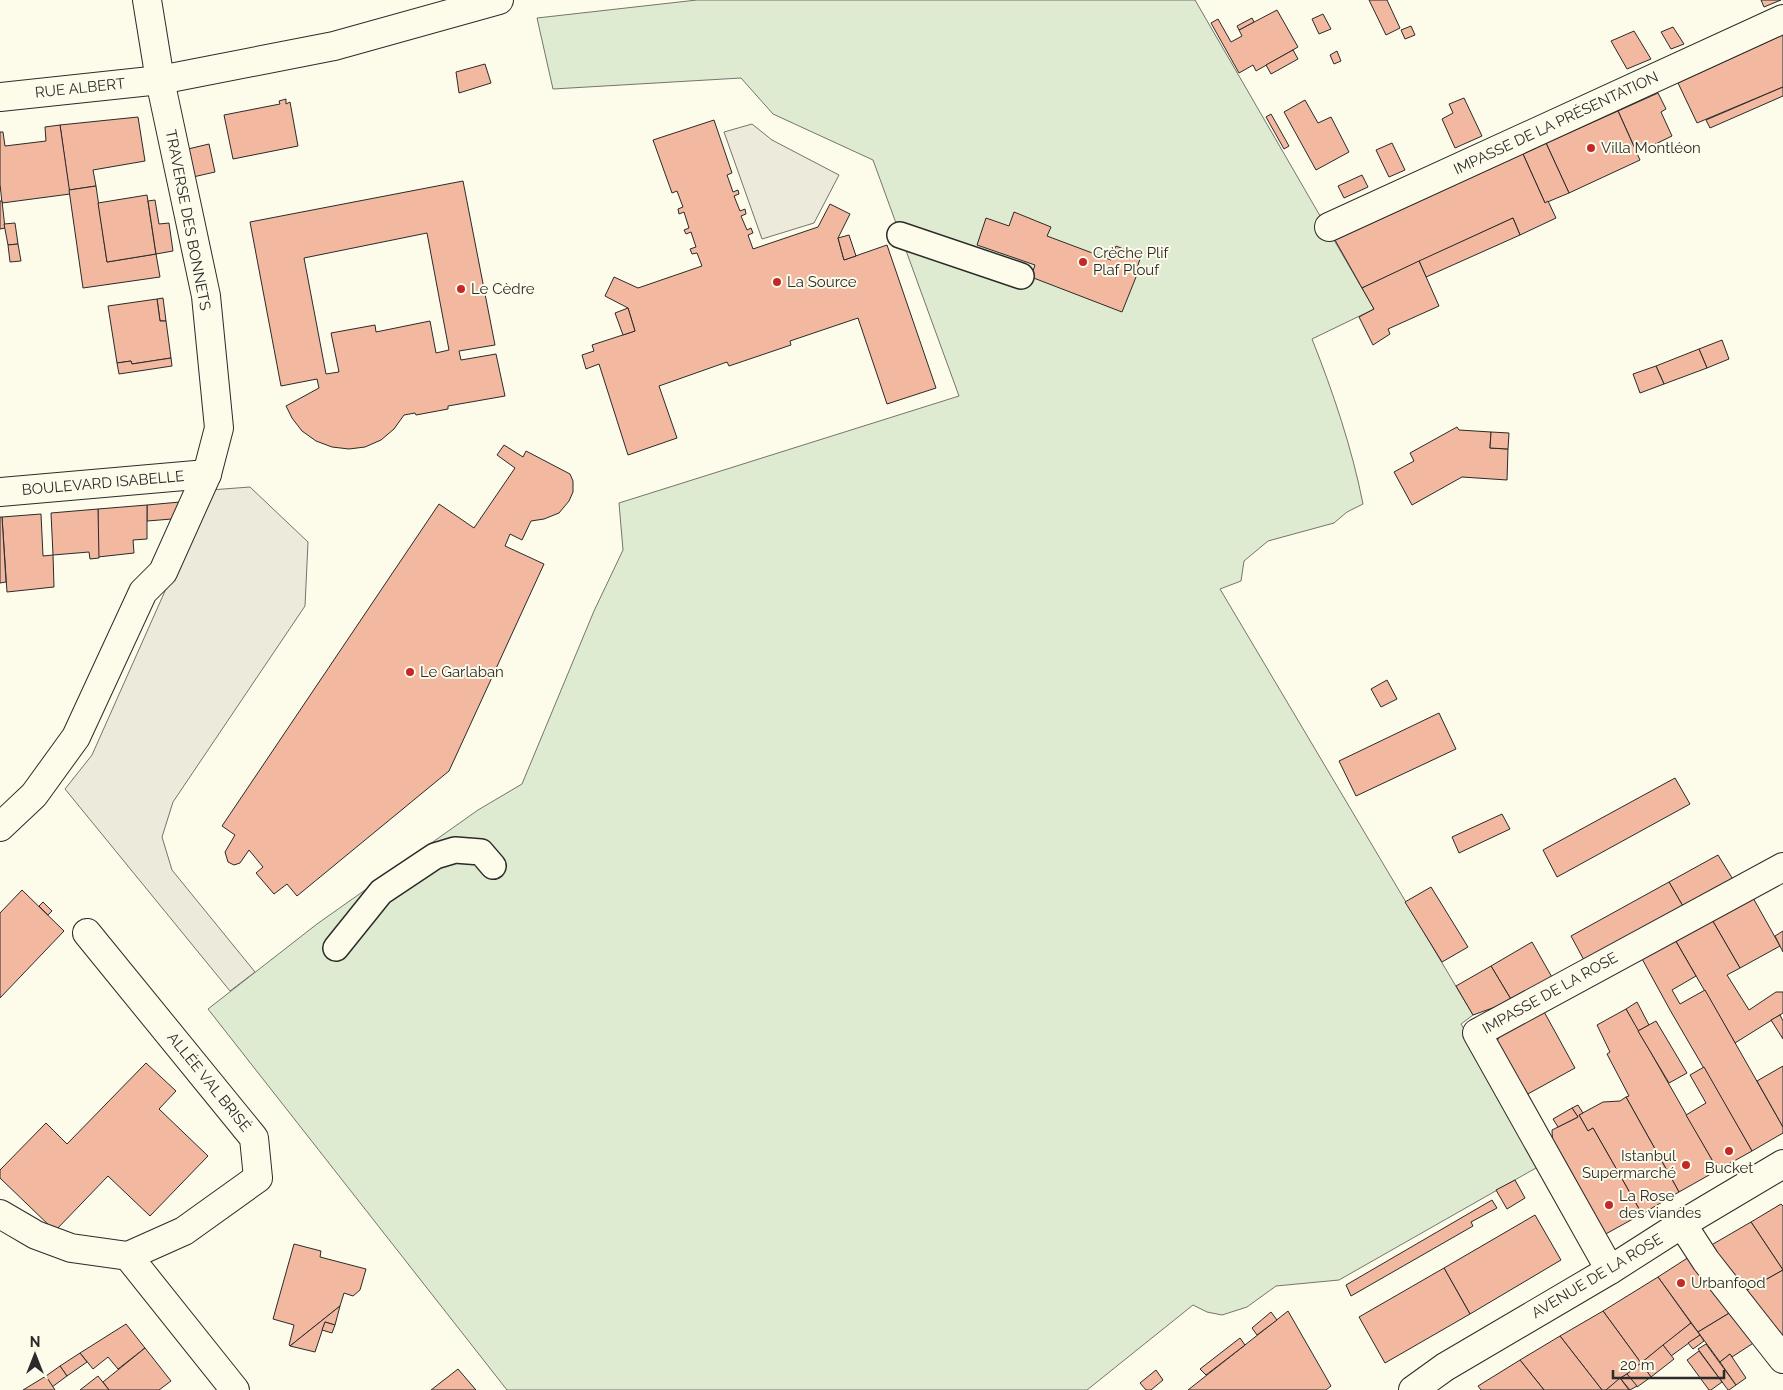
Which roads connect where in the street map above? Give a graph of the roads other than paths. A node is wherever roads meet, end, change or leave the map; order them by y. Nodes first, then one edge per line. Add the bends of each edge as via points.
1 (147, 0) edge
2 (499, 0) edge
3 (1783, 19) edge
4 (160, 80) junction
5 (0, 97) edge
6 (1329, 227) dead end
7 (900, 235) dead end
8 (1021, 276) dead end
9 (207, 474) junction
10 (0, 492) edge
11 (0, 827) edge
12 (493, 866) dead end
13 (1783, 867) edge
14 (88, 933) dead end
15 (336, 948) dead end
16 (1783, 1164) edge
17 (0, 1214) edge
18 (1682, 1224) junction
19 (128, 1256) junction
20 (1610, 1270) junction
21 (1783, 1359) edge
22 (235, 1390) edge
23 (1413, 1390) edge

1 - 4 street, TRAVERSE DES BONNETS
2 - 4 street via 334,46
3 - 6 street, IMPASSE DE LA PRÉSENTATION
4 - 5 street, RUE ALBERT
4 - 9 street, TRAVERSE DES BONNETS via 206,296 219,428
7 - 8 street
9 - 10 street, BOULEVARD ISABELLE
9 - 11 street, TRAVERSE DES BONNETS via 163,572 143,592 76,737 34,795
12 - 15 street via 481,852 455,850 435,856 381,892
13 - 20 street, IMPASSE DE LA ROSE via 1477,1033
14 - 19 street, ALLÉE VAL BRISÉ via 254,1138 258,1178 184,1231
16 - 18 street, AVENUE DE LA ROSE
17 - 19 street via 36,1235 71,1248
18 - 20 street, AVENUE DE LA ROSE
18 - 21 street
19 - 22 street
20 - 23 street, AVENUE DE LA ROSE via 1445,1367

